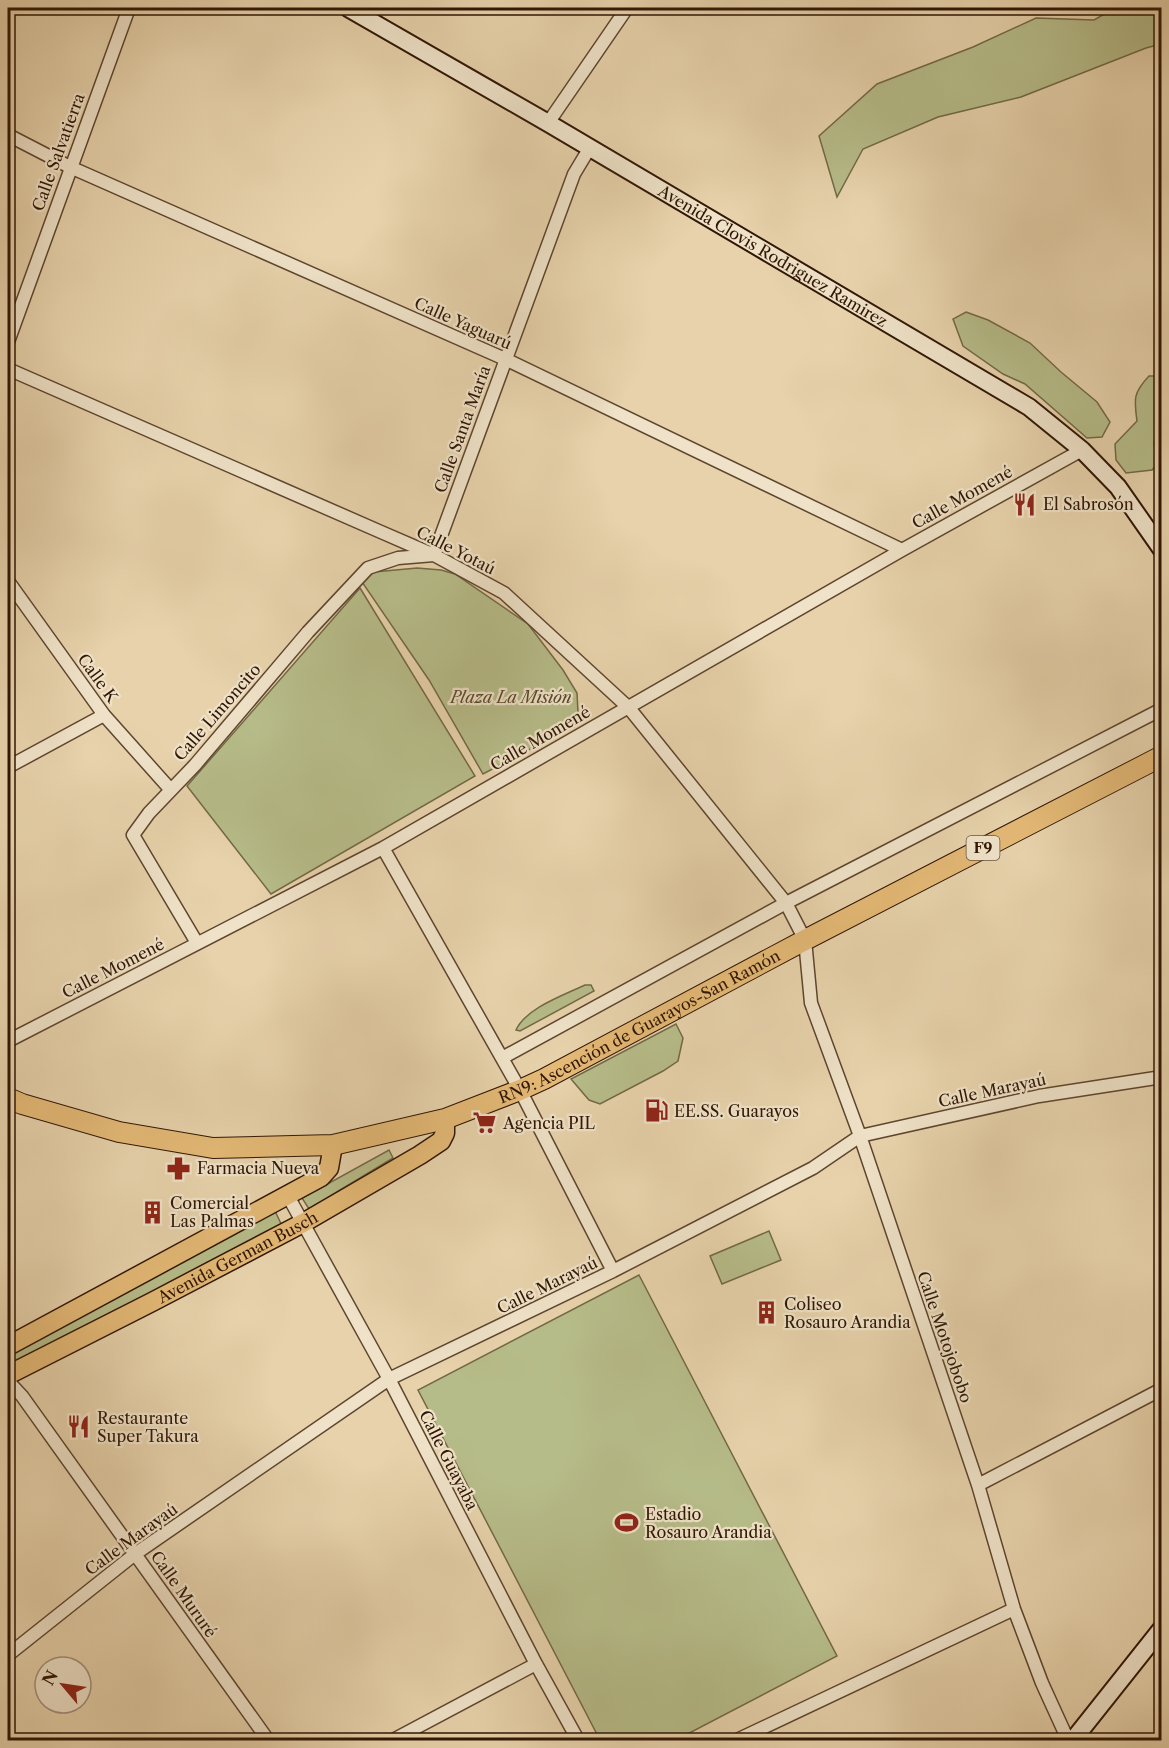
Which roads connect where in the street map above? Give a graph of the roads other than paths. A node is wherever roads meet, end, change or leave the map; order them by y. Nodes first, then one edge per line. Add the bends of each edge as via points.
1 (129, 8) edge
2 (348, 8) edge
3 (627, 8) edge
4 (548, 123) junction
5 (8, 135) edge
6 (589, 149) junction
7 (70, 167) junction
8 (8, 342) edge
9 (506, 359) junction
10 (8, 369) edge
11 (1082, 450) junction
12 (902, 550) junction
13 (1161, 550) edge
14 (434, 555) junction
15 (8, 580) edge
16 (629, 708) junction
17 (1161, 709) edge
18 (104, 715) junction
19 (1161, 756) edge
20 (8, 767) edge
21 (170, 789) junction
22 (383, 848) junction
23 (786, 903) junction
24 (805, 940) junction
25 (197, 943) junction
26 (8, 1041) edge
27 (502, 1058) junction
28 (1161, 1077) edge
29 (520, 1090) junction
30 (8, 1098) edge
31 (445, 1119) junction
32 (860, 1136) junction
33 (333, 1145) junction
34 (288, 1196) junction
35 (303, 1223) junction
36 (613, 1271) junction
37 (8, 1346) edge
38 (8, 1375) edge
39 (389, 1379) junction
40 (8, 1381) edge
41 (1161, 1389) edge
42 (978, 1485) junction
43 (135, 1554) junction
44 (1014, 1609) junction
45 (1161, 1628) edge
46 (8, 1654) edge
47 (536, 1664) junction
48 (268, 1740) edge
49 (393, 1740) edge
50 (578, 1740) edge
51 (737, 1740) edge
52 (1071, 1740) edge

1 - 7 street, Calle Salvatierra
2 - 4 main road, Avenida Clovis Rodriguez Ramirez
3 - 4 street
4 - 6 main road, Avenida Clovis Rodriguez Ramirez
5 - 7 street, Calle Yaguarú
6 - 9 street, Calle Santa María via 574,174
6 - 11 main road, Avenida Clovis Rodriguez Ramirez via 1029,407
7 - 8 street, Calle Salvatierra
7 - 9 street, Calle Yaguarú
9 - 12 street, Calle Yaguarú
9 - 14 street, Calle Santa María
10 - 14 street, Calle Yotaú
11 - 12 street, Calle Momené
11 - 13 main road, Avenida Clovis Rodriguez Ramirez via 1118,487
12 - 16 street, Calle Momené
14 - 16 street, Calle Yotaú via 504,593
14 - 21 street, Calle Limoncito via 398,558 368,568
15 - 18 street, Calle K
16 - 22 street, Calle Momené
16 - 23 street, Calle Yotaú
17 - 23 street
18 - 20 street
18 - 21 street, Calle K
19 - 24 highway, RN9: Ascención de Guarayos-San Ramón / F9
21 - 25 street, Calle Limoncito via 133,835
22 - 25 street, Calle Momené
22 - 27 street
23 - 24 street, Calle Yotaú
23 - 27 street
24 - 29 highway, RN9: Ascención de Guarayos-San Ramón / F9
24 - 32 street, Calle Motojobobo via 811,1003
25 - 26 street, Calle Momené
27 - 29 street
28 - 32 street, Calle Marayaú via 1039,1096
29 - 31 highway, RN9: Ascención de Guarayos-San Ramón / F9
29 - 36 street
30 - 33 highway, RN9: Ascención de Guarayos-San Ramón / F9 via 119,1132 213,1148
31 - 33 highway, RN9: Ascención de Guarayos-San Ramón / F9
31 - 35 main road, Avenida German Busch via 441,1141
32 - 36 street, Calle Marayaú via 813,1168
32 - 42 street, Calle Motojobobo
33 - 34 main road, Avenida German Busch via 329,1168
34 - 35 street, Calle Guayaba
34 - 37 main road, Avenida German Busch
35 - 38 main road, Avenida German Busch
35 - 39 street, Calle Guayaba
36 - 39 street, Calle Marayaú
39 - 43 street, Calle Marayaú
39 - 47 street, Calle Guayaba
40 - 43 street, Calle Mururé
41 - 42 street
42 - 44 street, Calle Motojobobo
43 - 46 street, Calle Marayaú
43 - 48 street, Calle Mururé
44 - 51 street
44 - 52 street, Calle Motojobobo via 1042,1683
45 - 52 main road
47 - 49 street
47 - 50 street, Calle Guayaba

